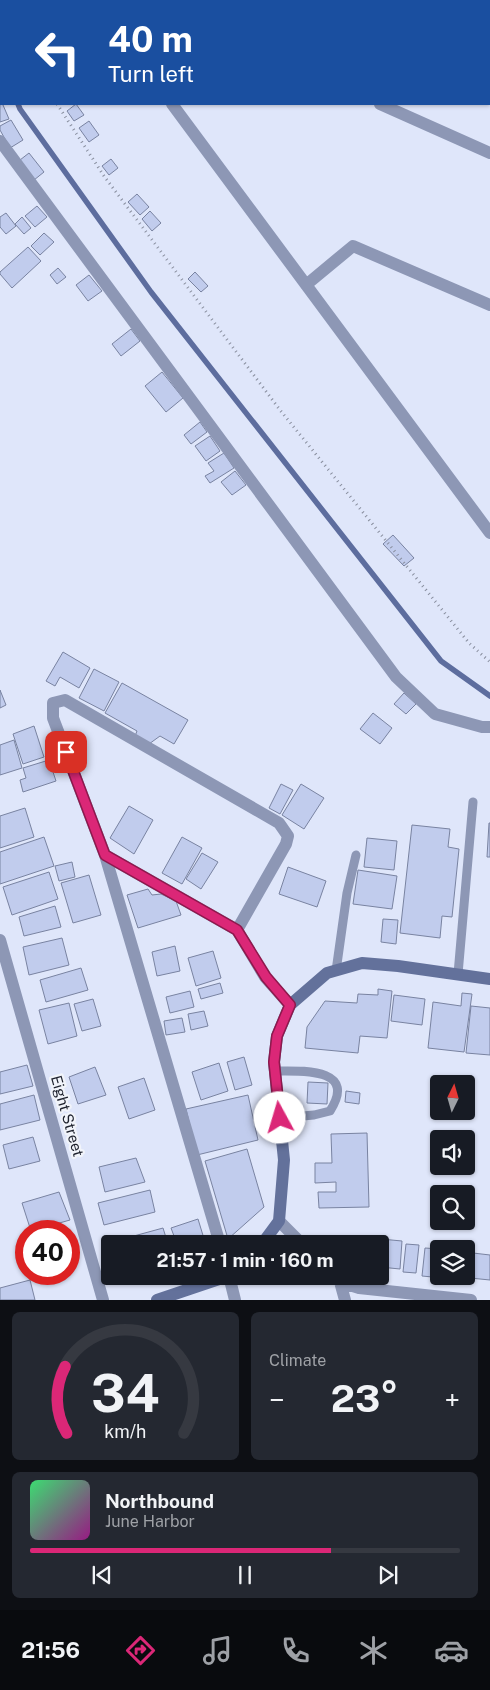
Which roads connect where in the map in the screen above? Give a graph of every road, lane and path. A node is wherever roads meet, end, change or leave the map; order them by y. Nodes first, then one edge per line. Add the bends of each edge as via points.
1 (58, 105) edge
2 (173, 105) edge
3 (382, 105) edge
4 (0, 141) edge
5 (490, 152) edge
6 (306, 284) junction
7 (490, 305) edge
8 (490, 533) edge
9 (490, 662) edge
10 (490, 727) edge
11 (473, 802) dead end
12 (105, 855) junction
13 (356, 856) dead end
14 (237, 930) junction
15 (0, 940) edge
16 (336, 971) junction
17 (458, 974) junction
18 (490, 979) edge
19 (290, 1005) junction
20 (275, 1071) junction
21 (280, 1118) junction
22 (279, 1221) junction
23 (217, 1235) edge
24 (269, 1235) edge
25 (293, 1235) edge
26 (201, 1285) edge
27 (231, 1285) edge
28 (339, 1285) edge
29 (352, 1285) edge
30 (425, 1297) edge
31 (103, 1300) edge
32 (157, 1300) edge
33 (235, 1300) edge
34 (345, 1300) edge
35 (471, 1300) edge

1 - 9 path via 104,176 280,410 469,643
2 - 6 street
3 - 5 street
4 - 10 street via 396,677 434,714
6 - 7 street via 353,246
6 - 8 street
11 - 17 lane
12 - 14 street
12 - 14 street via 53,718 53,703 65,700 279,823 288,836 286,844
12 - 23 street
13 - 16 lane via 347,893
14 - 19 street via 266,977
15 - 31 street, Eight Street
16 - 17 street via 362,964
16 - 19 street via 327,973
17 - 18 street
19 - 20 street via 277,1036
20 - 21 street
20 - 21 lane via 311,1071 329,1076 338,1094 330,1112
21 - 22 street via 284,1160
22 - 24 street
22 - 25 street
26 - 32 street
27 - 33 street
28 - 34 street
29 - 30 street
30 - 35 street

